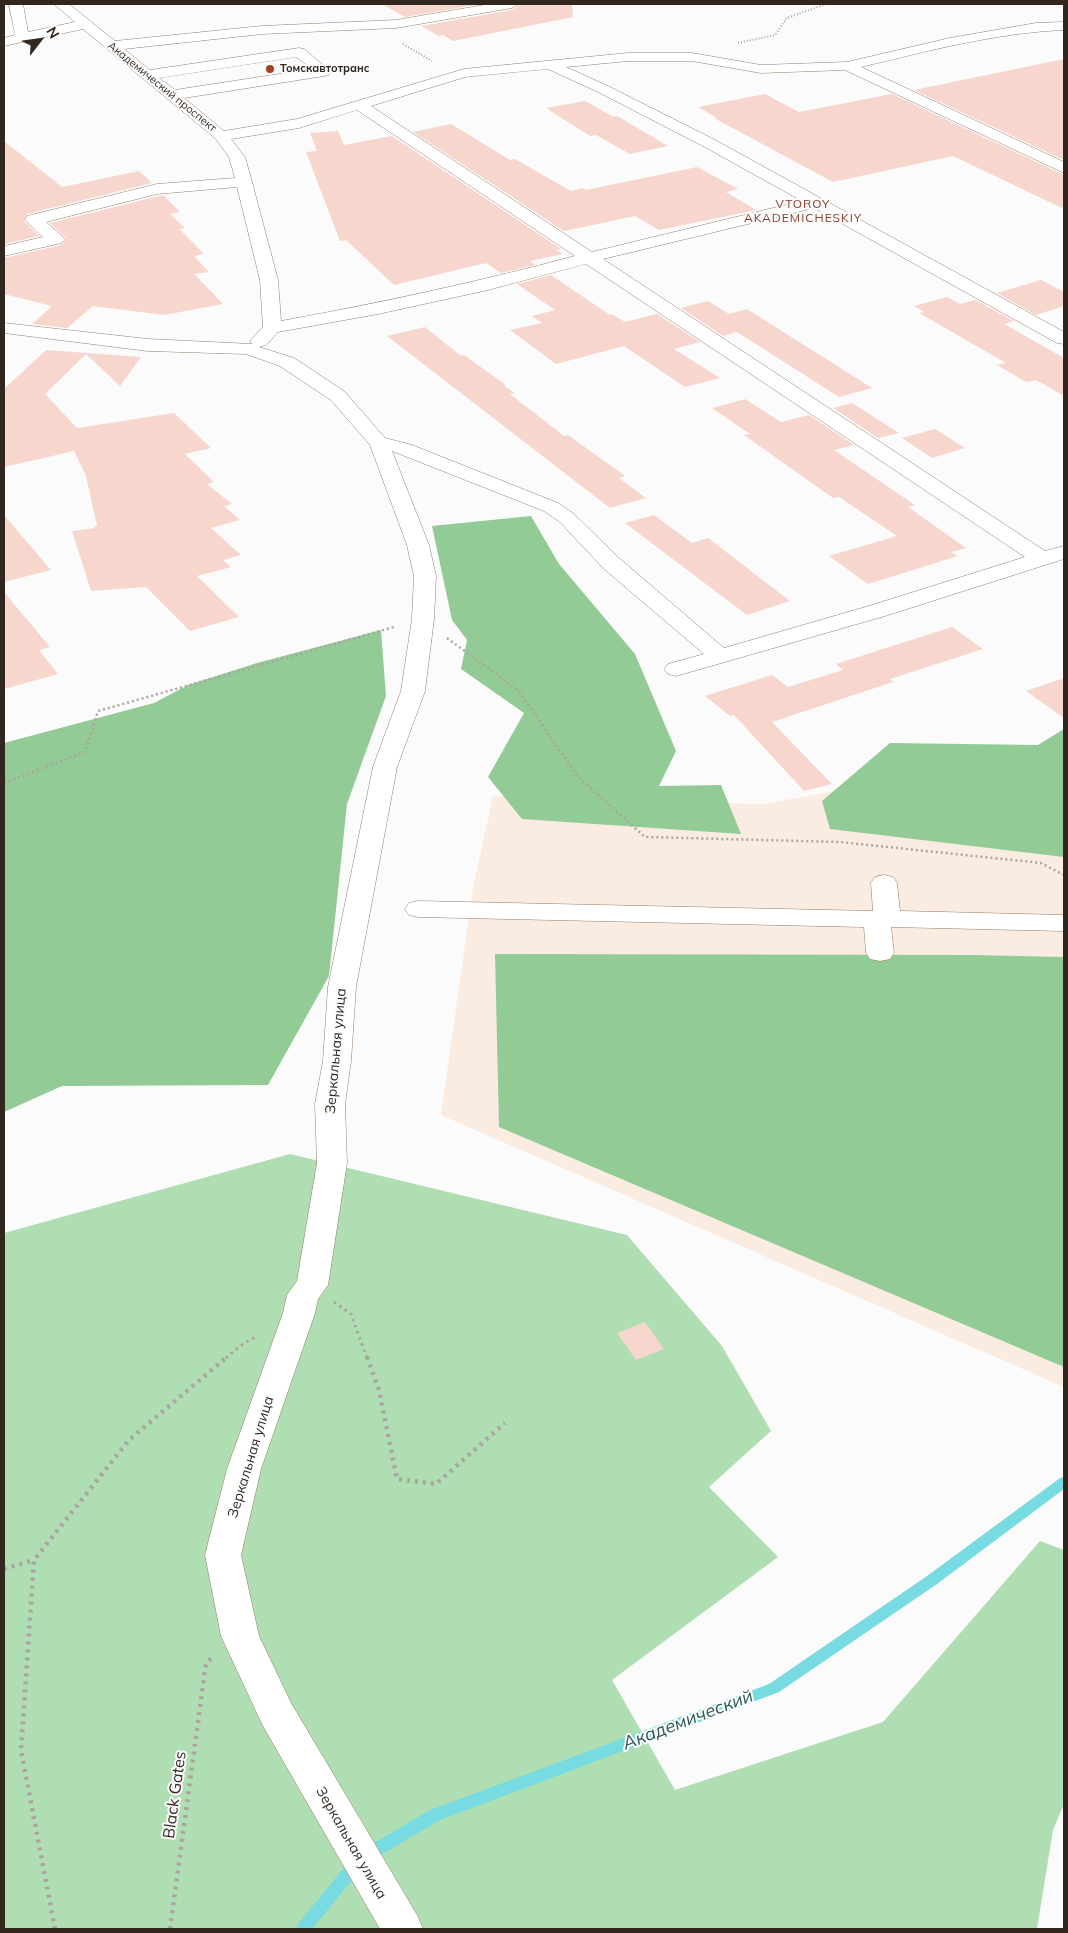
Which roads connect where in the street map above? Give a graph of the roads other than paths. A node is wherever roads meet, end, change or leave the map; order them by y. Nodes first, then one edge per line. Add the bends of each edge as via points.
1 (16, 4) edge
2 (61, 4) edge
3 (512, 4) edge
4 (86, 24) junction
5 (1064, 26) edge
6 (26, 37) junction
7 (4, 42) edge
8 (111, 46) junction
9 (244, 60) junction
10 (551, 64) junction
11 (847, 66) junction
12 (148, 75) junction
13 (269, 80) junction
14 (172, 96) junction
15 (358, 104) junction
16 (221, 136) junction
17 (1064, 168) edge
18 (244, 182) junction
19 (818, 202) junction
20 (4, 251) edge
21 (588, 258) junction
22 (1064, 319) edge
23 (1041, 325) junction
24 (4, 328) edge
25 (272, 328) junction
26 (1064, 339) edge
27 (248, 349) junction
28 (379, 444) junction
29 (1064, 552) edge
30 (1042, 559) junction
31 (720, 656) junction
32 (676, 669) dead end
33 (884, 883) dead end
34 (418, 908) dead end
35 (882, 919) junction
36 (1064, 923) edge
37 (880, 953) dead end
38 (402, 1929) edge

1 - 6 street via 21,34
2 - 4 street, Академический проспект
3 - 8 street via 396,24 262,30
4 - 6 street
4 - 8 street, Академический проспект
5 - 11 street via 950,42
6 - 7 street
8 - 12 street, Академический проспект
9 - 12 street
9 - 13 street
9 - 13 street via 299,52 324,72
10 - 11 street via 628,56 692,57 781,70
10 - 15 street via 456,75
10 - 19 street via 710,142
11 - 17 street
12 - 14 street, Академический проспект
13 - 14 street
14 - 16 street, Академический проспект
15 - 16 street via 299,123
15 - 21 street
16 - 18 street, Академический проспект via 236,157
18 - 20 street via 158,189 33,220 56,240
18 - 25 street, Академический проспект via 269,280
19 - 21 street
19 - 23 street
21 - 25 street via 488,286
21 - 30 street
22 - 23 street
23 - 26 street
24 - 27 street, Зеркальная улица via 148,345
25 - 27 street
27 - 28 street, Зеркальная улица via 287,362 338,396
28 - 31 street via 405,449 551,507
28 - 38 street, Зеркальная улица via 418,545 425,576 413,691 385,767 342,986 337,1061 330,1104 332,1163 312,1285 303,1295 244,1469 223,1555 240,1636 277,1714
29 - 30 street
30 - 31 street
31 - 32 street
33 - 35 street
34 - 35 street
35 - 36 street
35 - 37 street

